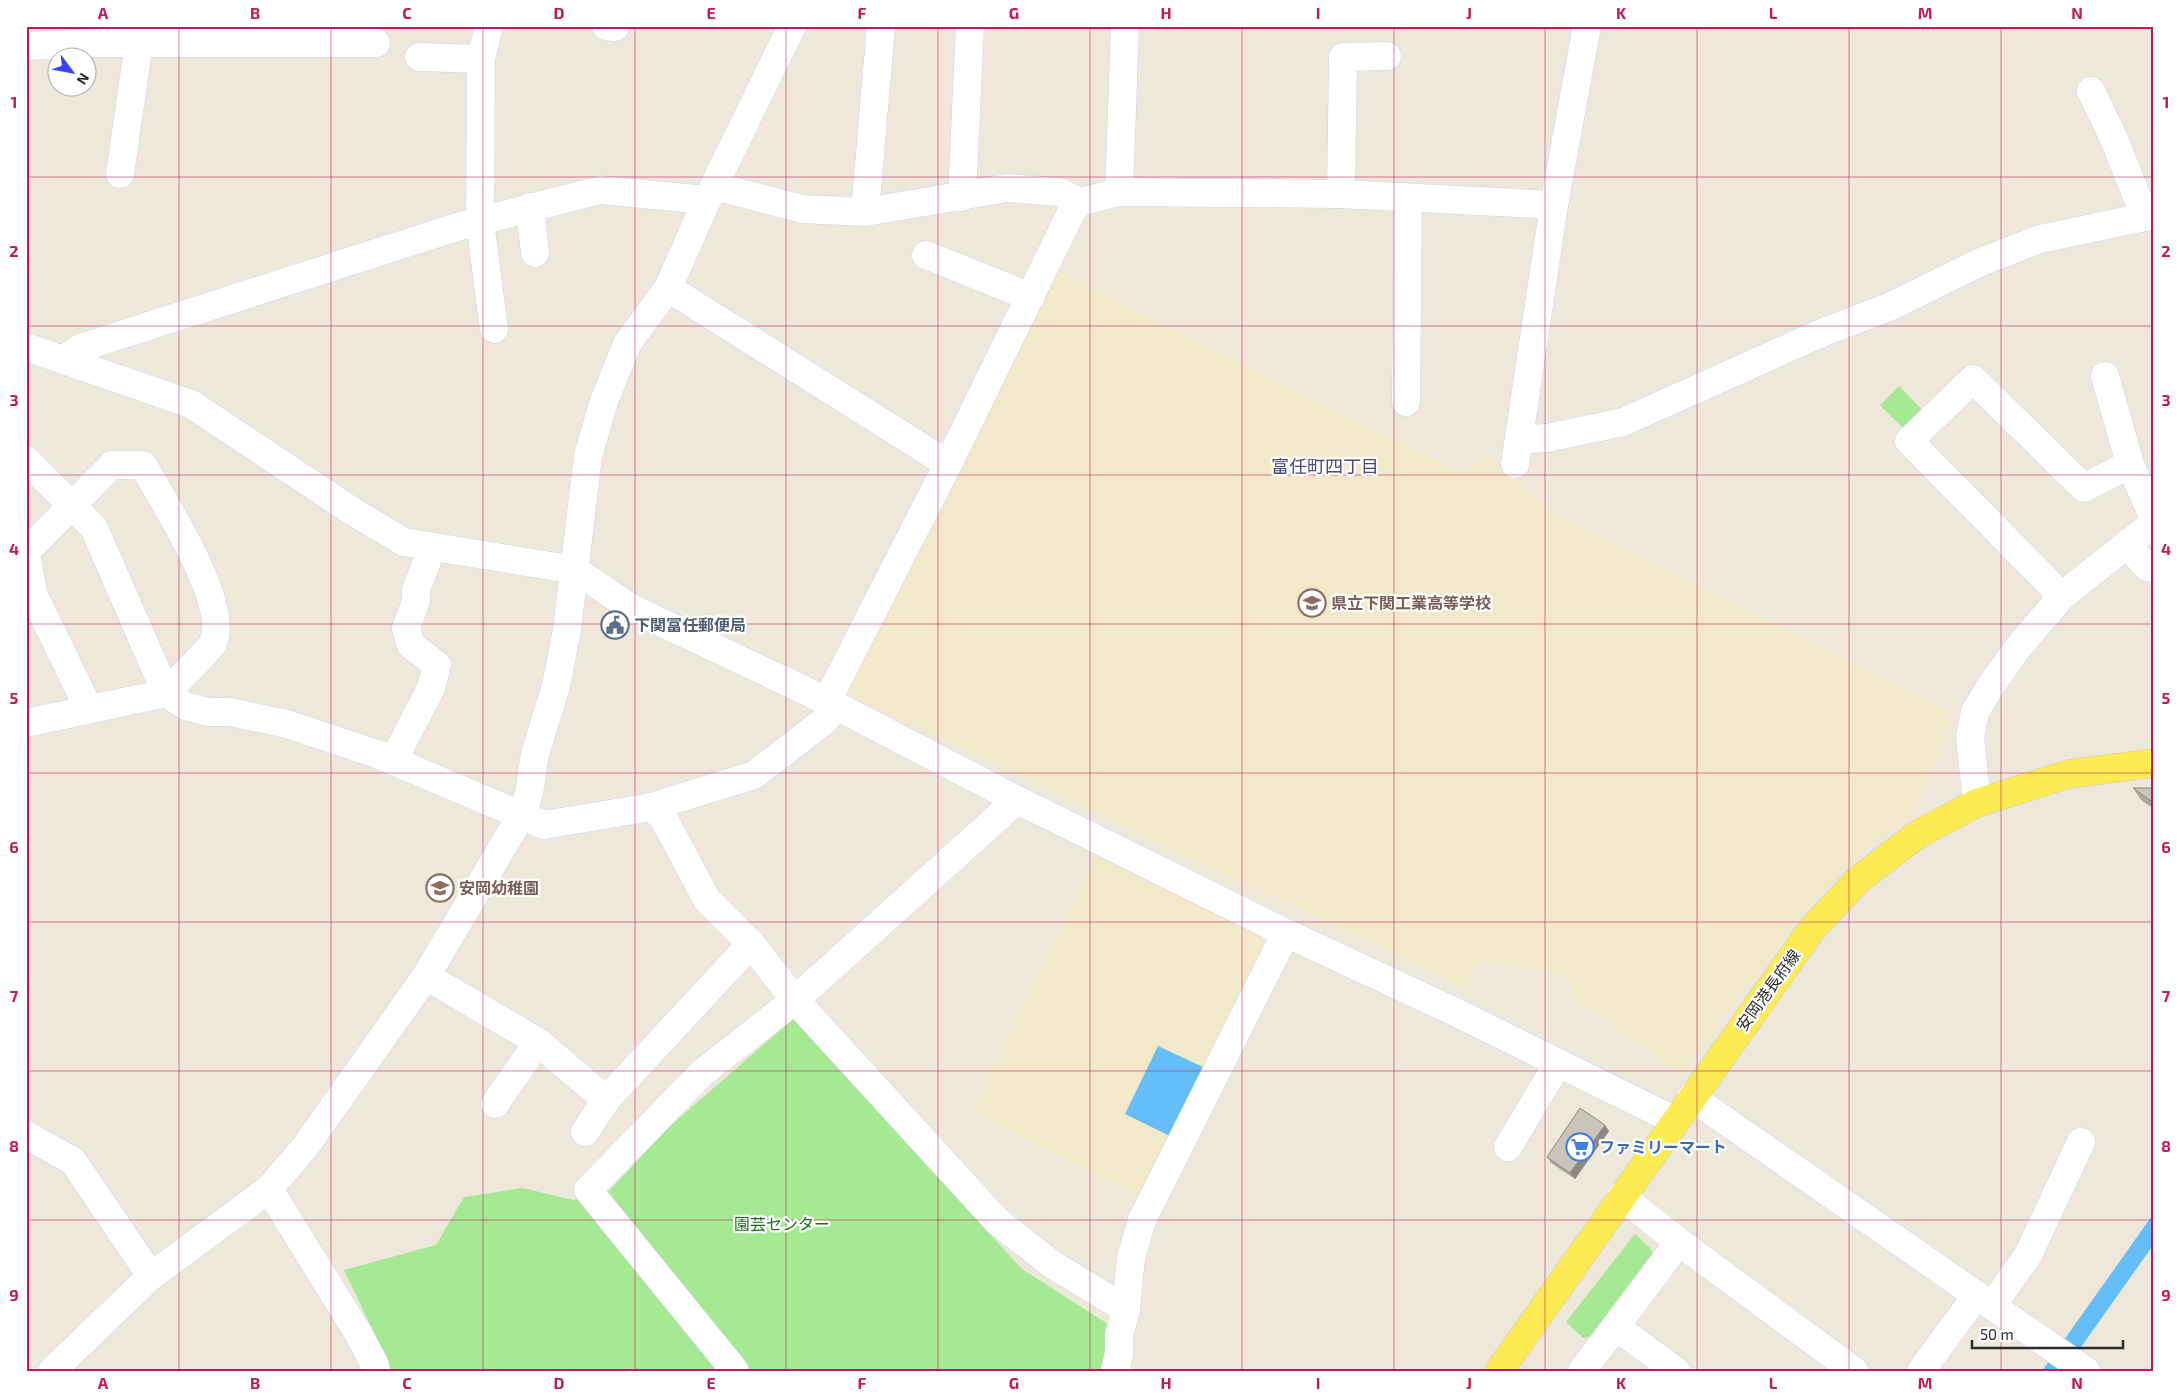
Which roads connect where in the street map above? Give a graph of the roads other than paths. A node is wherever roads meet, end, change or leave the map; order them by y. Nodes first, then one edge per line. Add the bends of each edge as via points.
1 (489, 26) edge
2 (792, 26) edge
3 (881, 26) edge
4 (970, 26) edge
5 (1587, 26) edge
6 (1130, 37) edge
7 (139, 43) junction
8 (26, 46) edge
9 (365, 48) dead end
10 (1387, 56) dead end
11 (419, 57) dead end
12 (481, 59) junction
13 (2091, 91) dead end
14 (120, 174) dead end
15 (1119, 192) junction
16 (711, 193) junction
17 (1341, 194) junction
18 (962, 197) junction
19 (1408, 199) junction
20 (1080, 202) junction
21 (1554, 205) junction
22 (530, 207) junction
23 (865, 212) junction
24 (2149, 216) edge
25 (480, 222) junction
26 (535, 253) dead end
27 (926, 255) dead end
28 (668, 288) junction
29 (1031, 296) junction
30 (494, 329) dead end
31 (26, 347) edge
32 (64, 360) junction
33 (2105, 376) dead end
34 (1406, 402) dead end
35 (26, 460) edge
36 (948, 464) junction
37 (2130, 464) junction
38 (71, 506) junction
39 (2154, 521) edge
40 (2127, 544) junction
41 (432, 548) junction
42 (26, 553) edge
43 (575, 570) junction
44 (2152, 575) edge
45 (2062, 596) junction
46 (166, 693) junction
47 (831, 703) junction
48 (89, 709) junction
49 (26, 723) edge
50 (393, 761) junction
51 (2154, 763) edge
52 (1017, 800) junction
53 (1977, 803) junction
54 (652, 807) junction
55 (521, 816) junction
56 (1286, 933) junction
57 (751, 944) junction
58 (426, 976) junction
59 (795, 1000) junction
60 (538, 1042) junction
61 (1558, 1063) junction
62 (1691, 1097) junction
63 (606, 1100) junction
64 (495, 1104) dead end
65 (1674, 1120) junction
66 (585, 1132) dead end
67 (26, 1135) edge
68 (2081, 1142) dead end
69 (1508, 1147) dead end
70 (269, 1189) junction
71 (1621, 1196) junction
72 (1679, 1242) junction
73 (151, 1276) junction
74 (1985, 1300) junction
75 (1126, 1309) junction
76 (1616, 1327) junction
77 (2086, 1370) edge
78 (52, 1371) edge
79 (376, 1371) edge
80 (735, 1371) edge
81 (1116, 1371) edge
82 (1499, 1371) edge
83 (1582, 1371) edge
84 (1676, 1371) edge
85 (1854, 1371) edge
86 (1921, 1371) edge

1 - 12 street
2 - 16 street
3 - 23 street
4 - 18 street
5 - 21 street
6 - 15 street
7 - 8 street
7 - 9 street via 294,52
7 - 14 street
10 - 17 street via 1343,57
11 - 12 street
12 - 25 street
13 - 24 street
15 - 17 street
15 - 20 street
16 - 22 street via 600,190
16 - 23 street via 802,208
16 - 28 street
17 - 19 street
18 - 20 street via 1007,188 1059,192
18 - 23 street
19 - 21 street
19 - 34 street
20 - 29 street via 1072,211
21 - 24 street via 1517,452 1547,438 1623,422 1826,331 1889,307 1981,262 2040,239
22 - 25 street
22 - 26 street
25 - 30 street
25 - 32 street via 80,348
27 - 29 street
28 - 36 street
28 - 43 street via 627,344 603,404 588,456
29 - 36 street
31 - 32 street
32 - 41 street via 191,404 352,511 404,542
33 - 37 street
35 - 38 street
36 - 47 street
37 - 39 street
37 - 45 street via 2084,488 1973,379 1909,440
38 - 42 street
38 - 46 street via 94,528
38 - 46 street via 112,465 143,465 207,584 217,618 213,642
39 - 40 street
40 - 44 street
40 - 45 street
41 - 43 street
41 - 50 street via 406,628 412,644 437,665 431,688
42 - 48 street via 34,596
43 - 47 street via 633,609
43 - 55 street via 556,686 535,754 529,793
45 - 53 street via 2016,650 1975,712 1970,737
46 - 48 street
46 - 50 street via 186,706 287,724
47 - 52 street
47 - 54 street via 824,721 754,775
48 - 49 street
50 - 55 street
51 - 53 main road, 安岡港長府線 via 2069,774
52 - 56 street
52 - 59 street
53 - 62 main road, 安岡港長府線 via 1918,834 1858,880 1812,930
54 - 55 street via 544,825
54 - 57 street via 663,817 707,900
55 - 58 street
56 - 61 street
56 - 75 street via 1142,1220 1131,1258
57 - 59 street
57 - 63 street
58 - 60 street
58 - 70 street via 305,1147
59 - 75 street via 998,1222 1053,1265
59 - 80 street via 702,1073 588,1190
60 - 63 street
60 - 64 street
61 - 65 street
61 - 69 street
62 - 65 main road, 安岡港長府線
62 - 74 street
63 - 66 street
65 - 71 main road, 安岡港長府線
67 - 73 street via 73,1161
68 - 74 street via 2028,1255
70 - 73 street
70 - 79 street via 358,1333
71 - 72 street
71 - 82 main road, 安岡港長府線
72 - 76 street
72 - 85 street
73 - 78 street
74 - 77 street
74 - 86 street
75 - 81 street via 1119,1335
76 - 83 street
76 - 84 street

